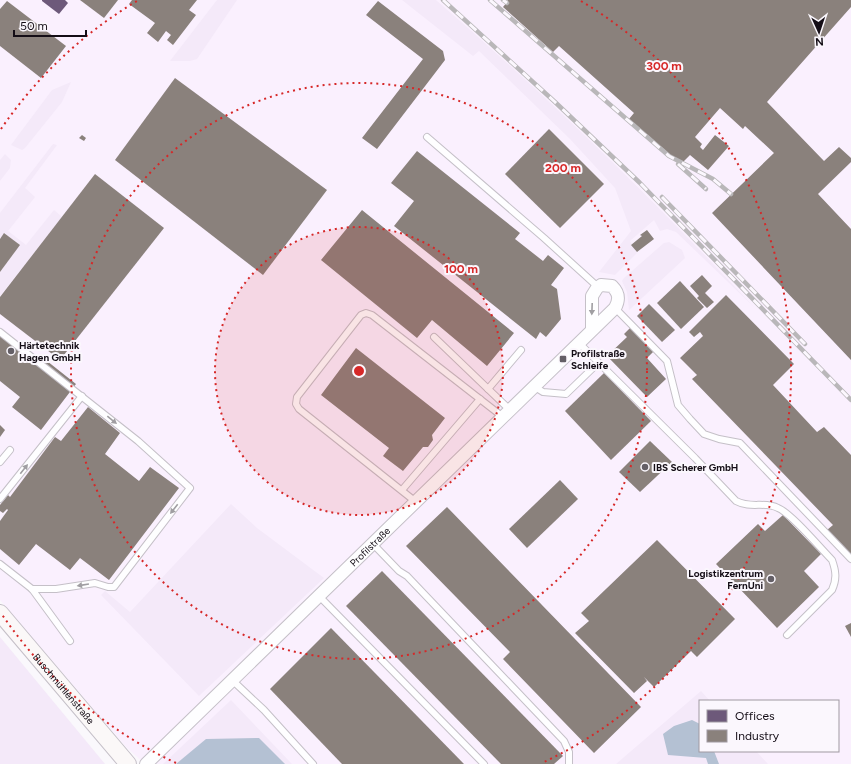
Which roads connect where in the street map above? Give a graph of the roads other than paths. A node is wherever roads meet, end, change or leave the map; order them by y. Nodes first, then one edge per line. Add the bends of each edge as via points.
1 (427, 137) dead end
2 (598, 287) junction
3 (615, 308) junction
4 (592, 328) junction
5 (0, 332) edge
6 (434, 337) dead end
7 (579, 343) junction
8 (521, 350) dead end
9 (598, 363) junction
10 (535, 387) junction
11 (488, 389) junction
12 (82, 396) junction
13 (480, 399) junction
14 (507, 414) junction
15 (10, 450) dead end
16 (0, 462) edge
17 (402, 490) junction
18 (0, 499) edge
19 (416, 502) junction
20 (373, 544) junction
21 (851, 559) edge
22 (0, 564) edge
23 (32, 589) junction
24 (319, 596) junction
25 (0, 613) edge
26 (787, 636) dead end
27 (70, 641) dead end
28 (232, 680) junction
29 (128, 764) edge
30 (146, 764) edge
31 (313, 764) edge
32 (484, 764) edge
33 (569, 764) edge

1 - 2 lane
2 - 3 street via 607,284 615,289 619,299
2 -> 4 street via 592,296
3 - 4 street, Profilstraße
3 - 21 lane via 667,361 678,405 704,434 740,443
4 - 7 street, Profilstraße
5 - 12 lane
6 - 11 lane
7 - 9 lane
7 - 10 street, Profilstraße
8 - 11 lane
9 - 10 lane via 566,394 543,392
9 - 26 lane via 736,501 744,505 779,508 832,560 836,571 836,581 832,590
10 - 14 street, Profilstraße
11 - 14 lane
18 -> 12 lane
12 -> 23 lane via 138,441 190,488 114,587 95,583 56,589
13 - 14 lane
13 - 17 lane
13 - 17 lane via 372,315 361,315 297,397 296,404
14 - 19 street, Profilstraße
15 - 16 lane
17 - 19 lane
19 - 20 street, Profilstraße
20 - 24 street, Profilstraße
20 - 33 lane via 564,741 569,752
22 - 23 lane
23 - 27 lane
24 - 28 street, Profilstraße
24 - 32 lane
25 - 29 street, Buschmühlenstraße
28 - 30 street, Profilstraße
28 - 31 lane via 264,710

